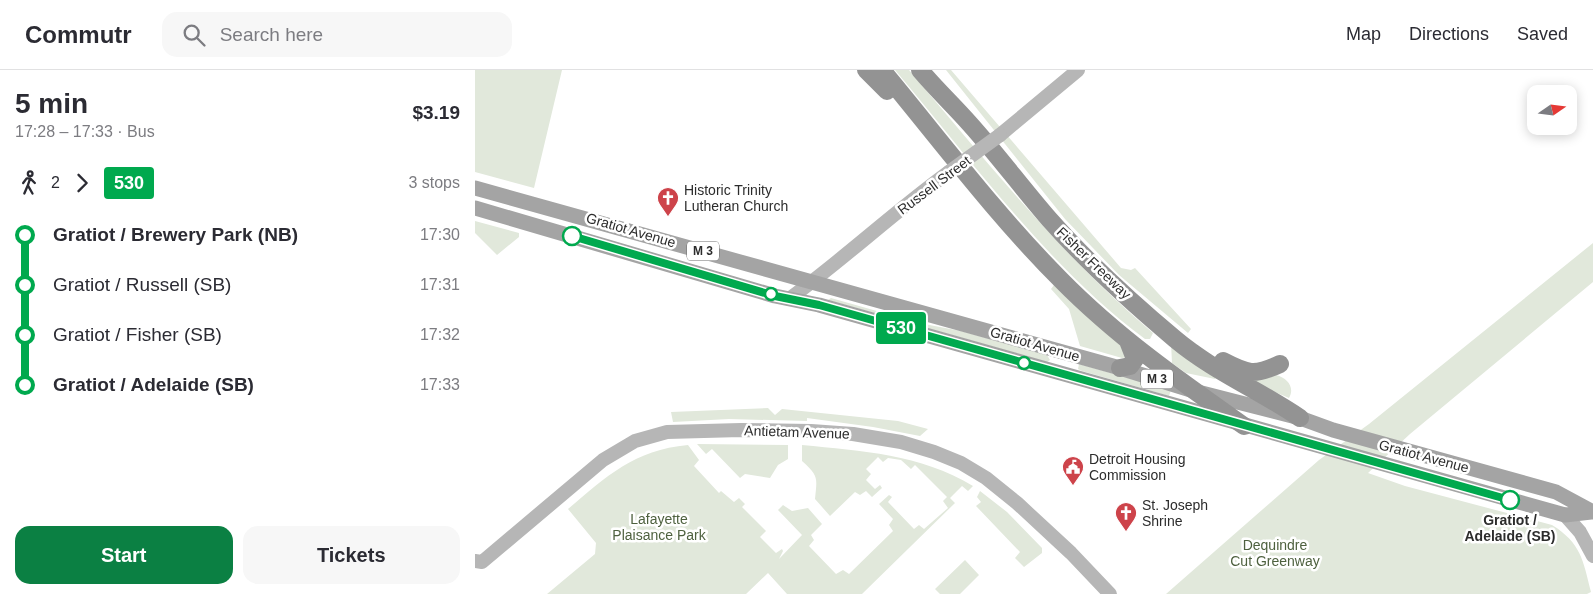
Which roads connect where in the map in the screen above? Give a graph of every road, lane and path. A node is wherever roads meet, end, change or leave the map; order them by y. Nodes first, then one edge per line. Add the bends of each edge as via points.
1 (866, 70) edge
2 (882, 70) edge
3 (921, 70) edge
4 (934, 70) edge
5 (1078, 70) edge
6 (924, 120) junction
7 (969, 123) junction
8 (475, 188) edge
9 (475, 193) edge
10 (475, 208) edge
11 (557, 216) dead end
12 (628, 251) junction
13 (811, 284) junction
14 (1124, 294) junction
15 (789, 299) junction
16 (1128, 341) junction
17 (1280, 364) dead end
18 (1120, 368) junction
19 (1194, 390) junction
20 (1300, 418) junction
21 (1244, 426) junction
22 (1592, 513) edge
23 (1565, 515) junction
24 (1593, 556) edge
25 (475, 561) edge
26 (1110, 594) edge

1 - 6 highway
2 - 6 highway
3 - 7 highway, Fisher Freeway
4 - 7 highway
5 - 13 street, Russell Street, bridge via 1000,135 928,187
6 - 16 highway via 1043,261
7 - 14 highway, Fisher Freeway via 1068,240
8 - 13 main road, Gratiot Avenue / M 3
9 - 11 main road
10 - 12 main road, Gratiot Avenue / M 3
12 - 13 main road via 653,247 675,250
12 - 15 main road, Gratiot Avenue / M 3
13 - 15 street, Russell Street
13 - 18 main road, Gratiot Avenue / M 3
14 - 17 highway via 1139,300 1199,347 1241,371 1258,373
14 - 20 highway, Fisher Freeway via 1176,340 1210,364
15 - 21 main road, Gratiot Avenue / M 3
16 - 18 highway via 1134,362
16 - 19 highway
18 - 19 main road, Gratiot Avenue / M 3
19 - 20 main road, Gratiot Avenue / M 3
19 - 21 highway
20 - 22 main road, Gratiot Avenue / M 3 via 1556,492
21 - 23 main road, Gratiot Avenue / M 3
22 - 23 main road, Gratiot Avenue / M 3
23 - 24 street via 1580,532
25 - 26 street, Antietam Avenue via 482,562 603,460 635,442 672,432 811,431 901,442 948,457 974,470 1017,503

